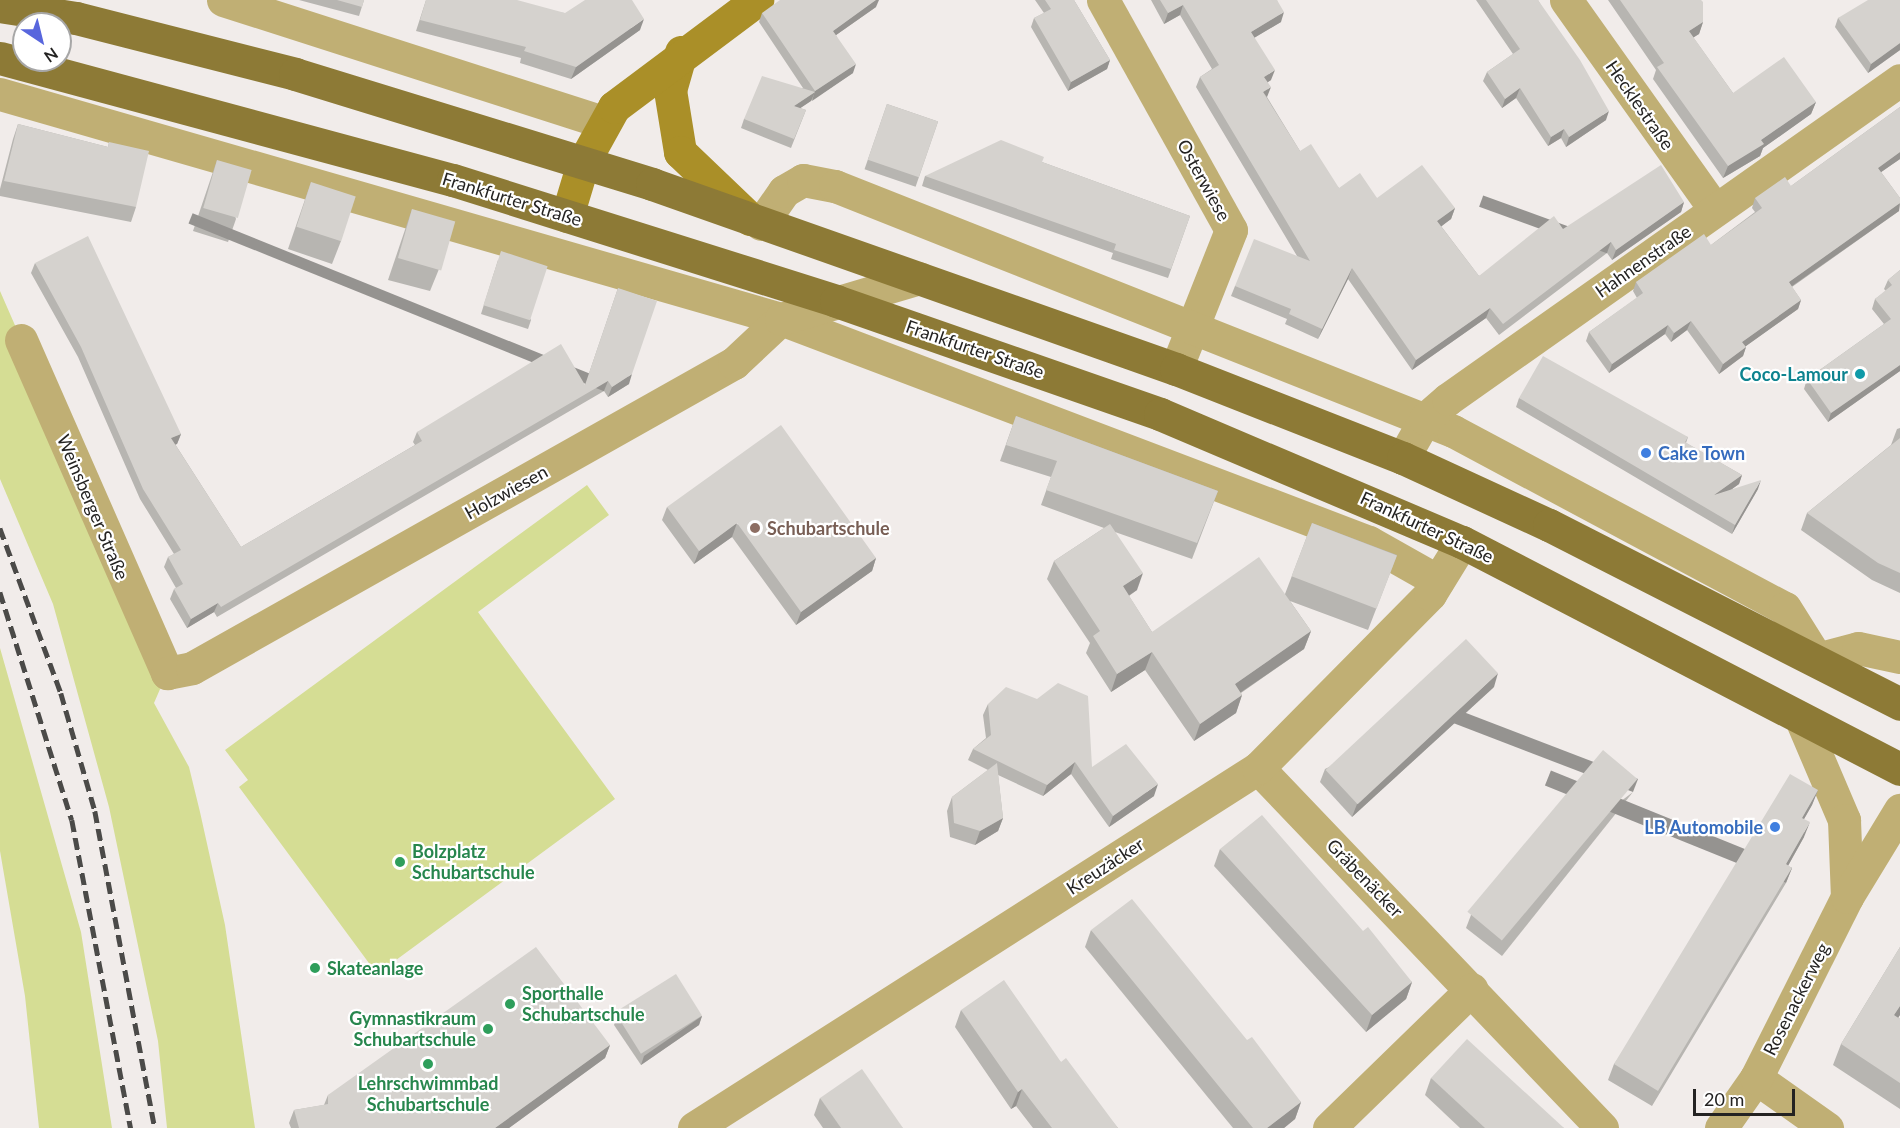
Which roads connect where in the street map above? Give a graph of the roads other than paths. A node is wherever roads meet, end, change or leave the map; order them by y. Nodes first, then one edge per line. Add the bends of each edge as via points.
1 (223, 0) edge
2 (757, 0) edge
3 (1103, 0) edge
4 (1566, 0) edge
5 (0, 6) edge
6 (681, 52) junction
7 (0, 58) edge
8 (1900, 80) edge
9 (0, 94) edge
10 (603, 122) junction
11 (583, 163) junction
12 (1715, 210) junction
13 (567, 216) junction
14 (755, 222) junction
15 (919, 278) junction
16 (836, 301) junction
17 (782, 319) junction
18 (1194, 324) junction
19 (21, 340) dead end
20 (1176, 369) junction
21 (1425, 419) junction
22 (1403, 458) junction
23 (1462, 542) junction
24 (1438, 581) junction
25 (1900, 657) edge
26 (1817, 659) junction
27 (167, 673) joint
28 (1900, 704) edge
29 (1801, 719) junction
30 (1258, 768) junction
31 (1900, 768) edge
32 (1900, 810) edge
33 (1847, 897) junction
34 (1472, 989) junction
35 (1756, 1078) junction
36 (694, 1128) edge
37 (1329, 1128) edge
38 (1602, 1128) edge
39 (1720, 1128) edge
40 (1827, 1128) edge

1 - 10 street
2 - 6 main road
3 - 18 street, Osterwiese via 1231,230
4 - 12 street, Hecklestraße
5 - 11 main road via 76,18 295,74
6 - 10 main road via 629,92
6 - 14 main road via 670,90 680,152
7 - 13 main road, Frankfurter Straße
8 - 12 street, Hahnenstraße
9 - 17 street, Frankfurter Straße
10 - 11 main road
11 - 13 main road
11 - 14 main road
12 - 21 street, Hahnenstraße
13 - 16 main road, Frankfurter Straße
14 - 15 main road
14 - 18 street via 784,191 803,180 835,186
15 - 16 street, Holzwiesen
15 - 20 main road
16 - 17 street, Holzwiesen
16 - 23 main road, Frankfurter Straße via 1160,414
17 - 24 street, Frankfurter Straße via 1369,542
17 - 27 street, Holzwiesen via 735,363 192,668
18 - 20 street, Osterwiese
18 - 21 street
19 - 27 street, Weinsberger Straße
20 - 22 main road
21 - 22 street, Hahnenstraße
21 - 26 street via 1785,608
22 - 26 main road
23 - 24 street, Kreuzäcker
23 - 29 main road, Frankfurter Straße
24 - 30 street, Kreuzäcker
25 - 26 street via 1858,648
26 - 28 main road
29 - 31 main road, Frankfurter Straße
29 - 33 street, Rosenackerweg via 1844,820
30 - 34 street, Gräbenäcker
30 - 36 street, Kreuzäcker
32 - 33 street, Rosenackerweg
33 - 35 street, Rosenackerweg
34 - 37 street
34 - 38 street, Gräbenäcker
35 - 39 street, Rosenackerweg
35 - 40 street

